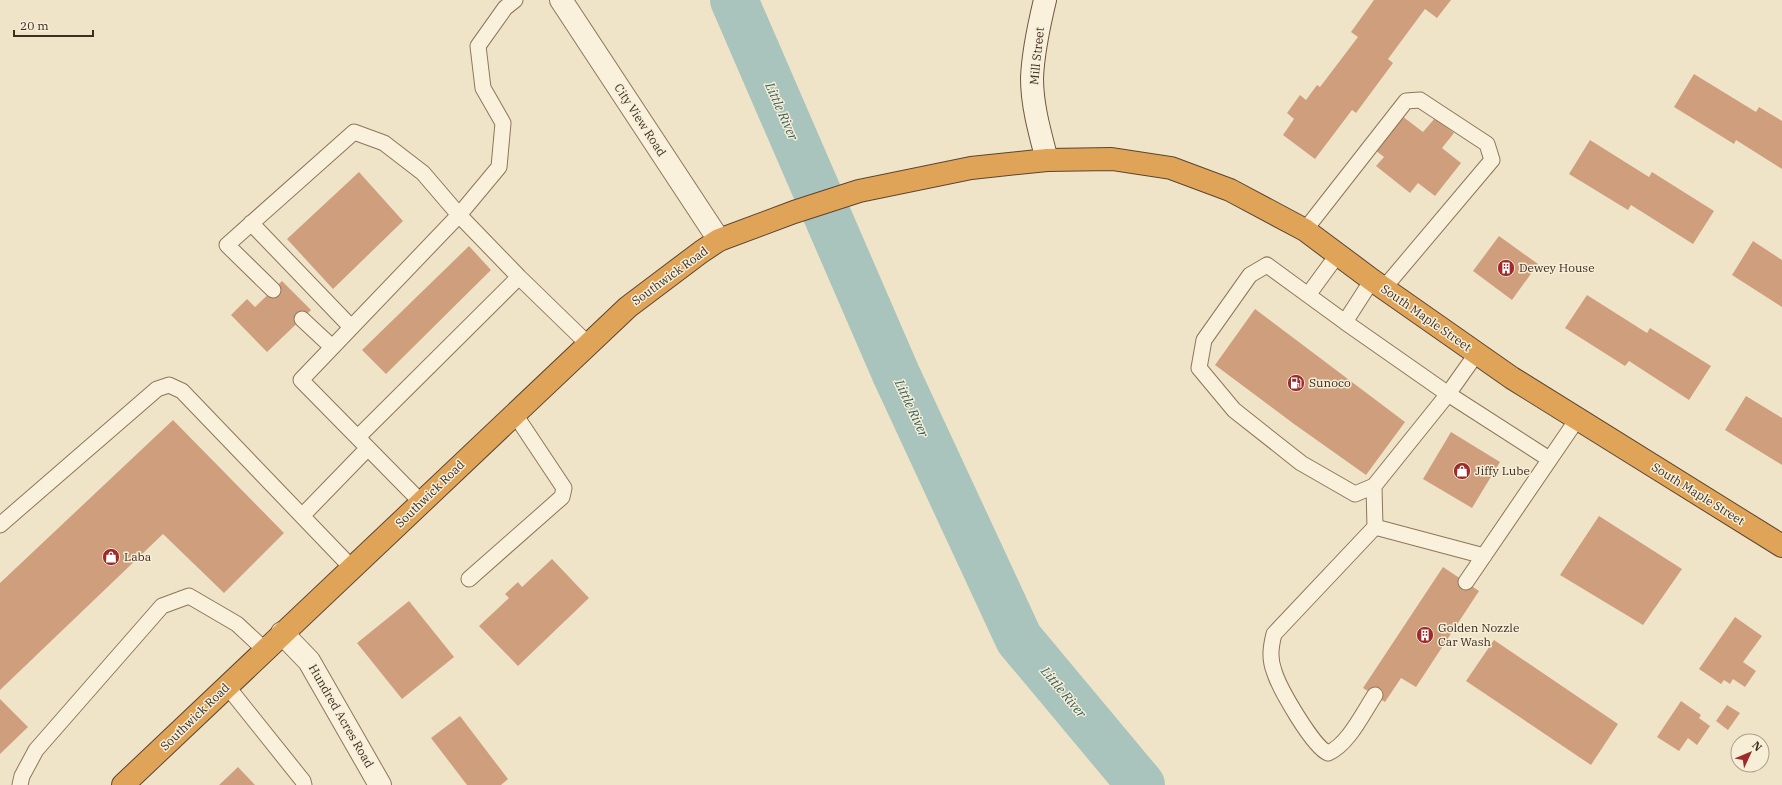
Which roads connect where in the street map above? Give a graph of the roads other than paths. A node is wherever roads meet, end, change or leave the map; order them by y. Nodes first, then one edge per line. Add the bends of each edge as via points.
1 (515, 0) edge
2 (561, 0) edge
3 (1045, 0) edge
4 (1046, 160) junction
5 (934, 176) joint
6 (459, 215) junction
7 (251, 223) junction
8 (1305, 230) junction
9 (719, 240) junction
10 (1338, 254) junction
11 (519, 277) junction
12 (1378, 284) junction
13 (273, 290) dead end
14 (1308, 295) junction
15 (302, 319) dead end
16 (1345, 322) junction
17 (351, 328) junction
18 (589, 344) junction
19 (332, 348) junction
20 (1477, 353) junction
21 (1448, 394) junction
22 (514, 413) junction
23 (1578, 418) junction
24 (363, 443) junction
25 (1549, 459) junction
26 (1374, 486) junction
27 (421, 502) junction
28 (302, 516) junction
29 (0, 525) edge
30 (1375, 527) junction
31 (1782, 546) edge
32 (1484, 556) junction
33 (352, 568) junction
34 (469, 580) dead end
35 (1466, 582) dead end
36 (282, 633) junction
37 (265, 650) junction
38 (227, 686) junction
39 (1375, 696) dead end
40 (127, 784) edge
41 (20, 785) edge
42 (304, 785) edge
43 (380, 785) edge

1 - 6 lane via 505,8 478,46 483,88 503,123 498,167
2 - 9 street, City View Road
3 - 4 street, Mill Street via 1032,78 1035,110
4 - 5 highway, South Maple Street via 993,165
4 - 8 highway, South Maple Street via 1112,159 1171,168 1230,190
5 - 9 highway, Southwick Road via 859,191
6 - 7 lane via 423,173 384,143 354,132
6 - 11 lane
6 - 17 lane
7 - 13 lane via 227,245
7 - 17 lane
8 - 10 highway, South Maple Street
8 - 12 lane via 1406,101 1420,100 1488,144 1492,160
9 - 18 highway, Southwick Road via 628,307
10 - 12 highway, South Maple Street
10 - 14 lane
11 - 18 lane
11 - 24 lane
12 - 16 lane
12 - 20 highway, South Maple Street
14 - 16 lane
14 - 26 lane via 1267,265 1250,275 1204,340 1199,368 1234,410 1302,463 1355,494
15 - 19 lane
16 - 21 lane
17 - 19 lane
18 - 22 highway, Southwick Road
19 - 24 lane via 301,380
20 - 21 lane
20 - 23 highway, South Maple Street via 1512,378
21 - 25 lane
21 - 26 lane
22 - 27 highway, Southwick Road
22 - 34 lane via 564,488 562,497
23 - 25 lane
23 - 31 highway, South Maple Street
24 - 27 lane
24 - 28 lane
25 - 32 lane
26 - 30 lane
27 - 33 highway, Southwick Road
28 - 29 lane via 182,391 169,385 156,390
28 - 33 lane
30 - 32 lane
30 - 39 lane via 1274,634 1270,649 1273,670 1295,711 1321,750 1328,753 1338,748
32 - 35 lane
33 - 36 highway, Southwick Road
36 - 37 highway, Southwick Road
36 - 43 street, Hundred Acres Road via 309,661
37 - 38 highway, Southwick Road
37 - 41 lane via 237,624 189,596 162,606 36,750
38 - 40 highway, Southwick Road
38 - 42 lane

